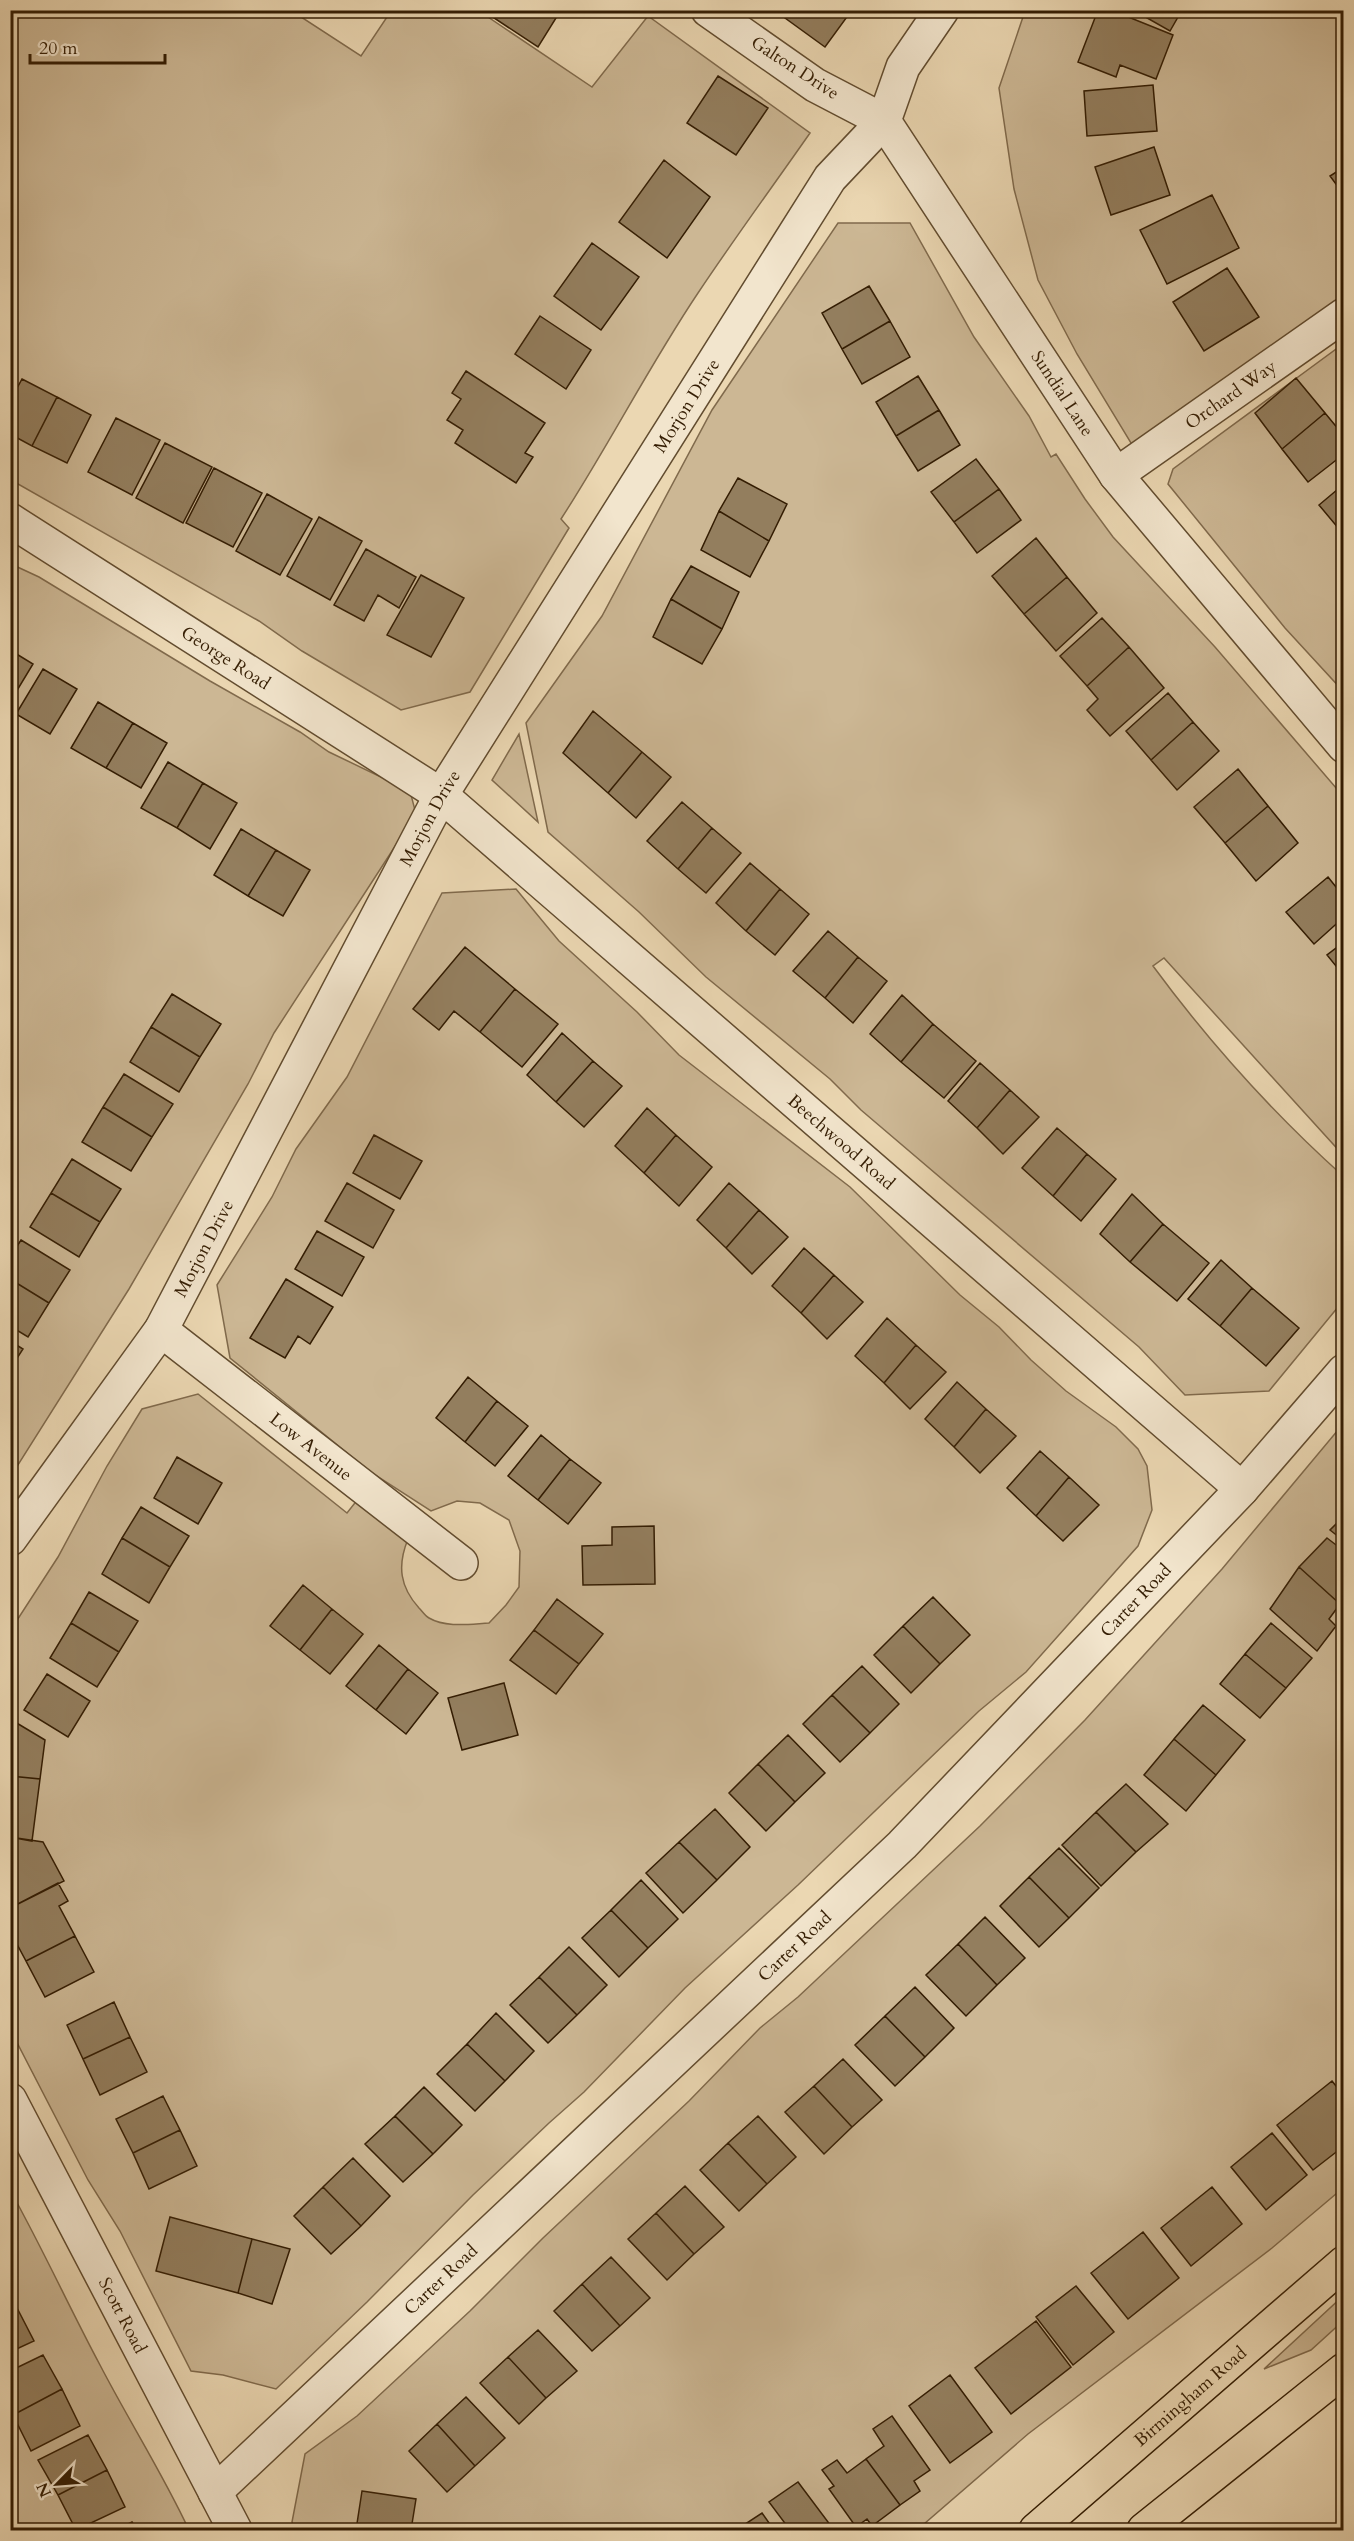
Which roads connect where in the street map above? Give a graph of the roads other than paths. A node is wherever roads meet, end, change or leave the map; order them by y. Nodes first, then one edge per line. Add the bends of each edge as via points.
1 (708, 10) edge
2 (942, 10) edge
3 (884, 121) junction
4 (1344, 315) edge
5 (1116, 475) junction
6 (10, 520) edge
7 (1344, 746) edge
8 (441, 795) junction
9 (161, 1330) junction
10 (1344, 1371) edge
11 (1242, 1489) junction
12 (10, 1539) edge
13 (461, 1563) dead end
14 (10, 2100) edge
15 (1344, 2263) edge
16 (1344, 2370) edge
17 (215, 2492) junction
18 (235, 2530) edge
19 (1036, 2530) edge
20 (1144, 2530) edge

1 - 3 street, Galton Drive via 815,85
2 - 3 street via 903,67
3 - 5 street, Sundial Lane
3 - 8 street, Morjon Drive via 830,178
4 - 5 street, Orchard Way
5 - 7 street, Sundial Lane
6 - 8 street, George Road
8 - 9 street, Morjon Drive
8 - 11 street, Beechwood Road
9 - 12 street, Morjon Drive
9 - 13 street, Low Avenue
10 - 11 street, Carter Road
11 - 17 street, Carter Road via 902,1845
14 - 17 street, Scott Road
15 - 19 highway, Birmingham Road
16 - 20 highway
17 - 18 street, Scott Road

